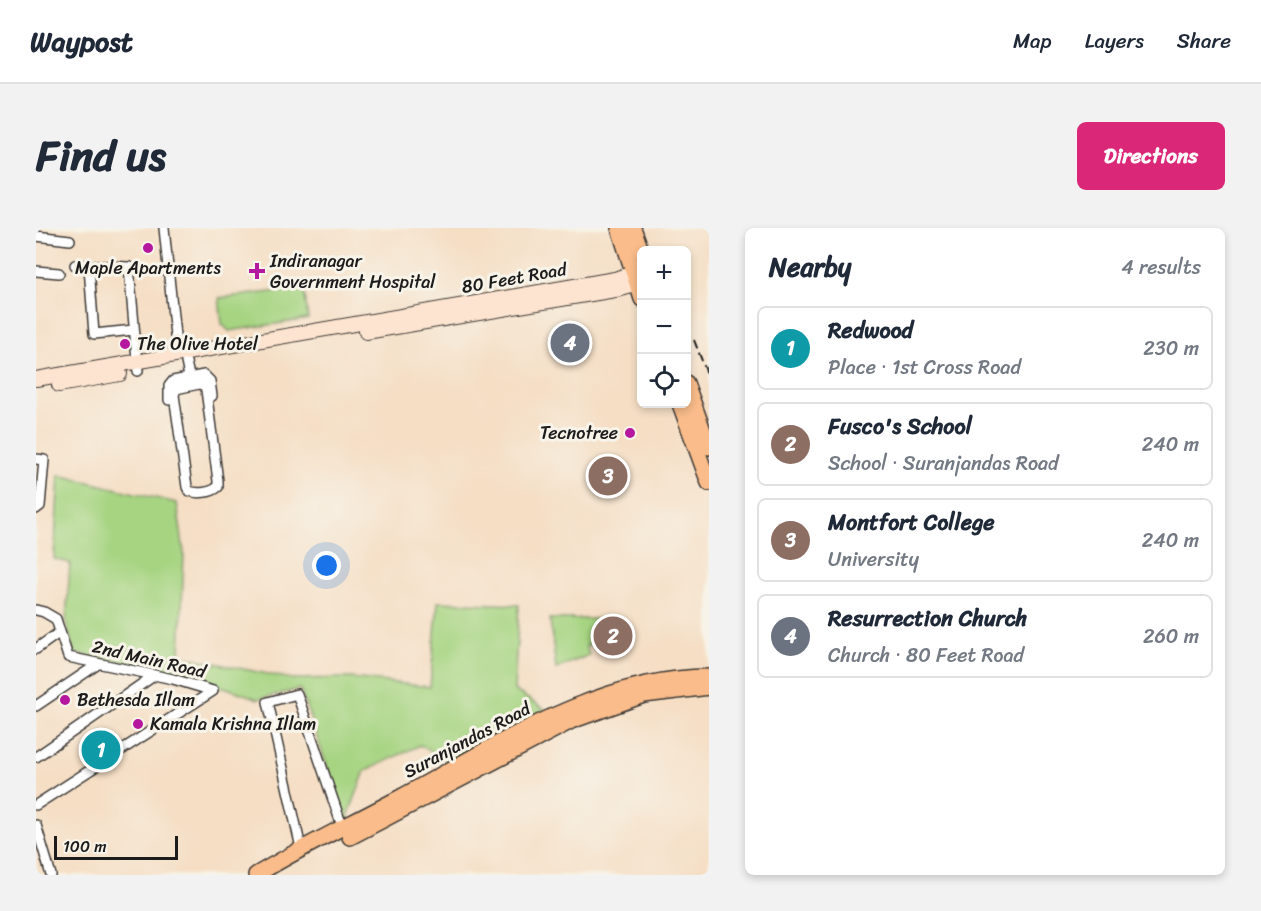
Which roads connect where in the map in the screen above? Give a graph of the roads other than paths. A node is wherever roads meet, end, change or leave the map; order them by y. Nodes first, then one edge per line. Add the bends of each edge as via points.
1 (164, 228) edge
2 (619, 228) edge
3 (633, 228) edge
4 (36, 236) edge
5 (70, 240) dead end
6 (639, 246) edge
7 (75, 265) dead end
8 (89, 267) junction
9 (36, 271) edge
10 (59, 273) dead end
11 (637, 277) edge
12 (637, 282) edge
13 (134, 330) junction
14 (182, 360) junction
15 (137, 366) junction
16 (36, 380) edge
17 (189, 382) junction
18 (36, 389) edge
19 (691, 392) edge
20 (212, 398) dead end
21 (169, 400) dead end
22 (681, 408) edge
23 (703, 414) edge
24 (709, 447) edge
25 (36, 459) edge
26 (709, 483) edge
27 (36, 509) edge
28 (36, 610) edge
29 (60, 632) junction
30 (36, 649) edge
31 (98, 664) junction
32 (155, 675) junction
33 (709, 677) edge
34 (709, 687) edge
35 (36, 706) edge
36 (36, 757) edge
37 (36, 805) edge
38 (36, 825) edge
39 (343, 829) junction
40 (301, 848) junction
41 (51, 875) edge
42 (256, 875) edge
43 (275, 875) edge

1 - 14 street
2 - 11 main road
3 - 6 main road
4 - 5 street
7 - 8 street
8 - 13 street via 129,267
8 - 13 street via 94,334
9 - 10 street
12 - 14 main road, 80 Feet Road
13 - 15 street
14 - 15 main road, 80 Feet Road
14 - 17 street
15 - 16 main road, 80 Feet Road
15 - 18 main road, 80 Feet Road
17 - 17 street via 176,389 174,395 187,487 194,493 213,490 218,481 206,390 204,385
17 - 20 street via 204,375
17 - 21 street via 173,381
19 - 23 main road
22 - 26 main road
23 - 24 main road
25 - 27 street via 44,460 40,506
28 - 29 street, 2nd Main Road via 56,619
29 - 30 street
29 - 31 street, 2nd Main Road via 68,657
31 - 32 street, 2nd Main Road
31 - 35 street
32 - 36 street
32 - 37 street, 2nd Main Road via 213,691
33 - 39 main road, Suranjandas Road via 680,677 624,689 565,711
34 - 43 main road, Suranjandas Road via 644,695 571,721
38 - 41 street
39 - 40 main road, Suranjandas Road
39 - 40 street via 297,694 268,702
40 - 42 main road, Suranjandas Road

